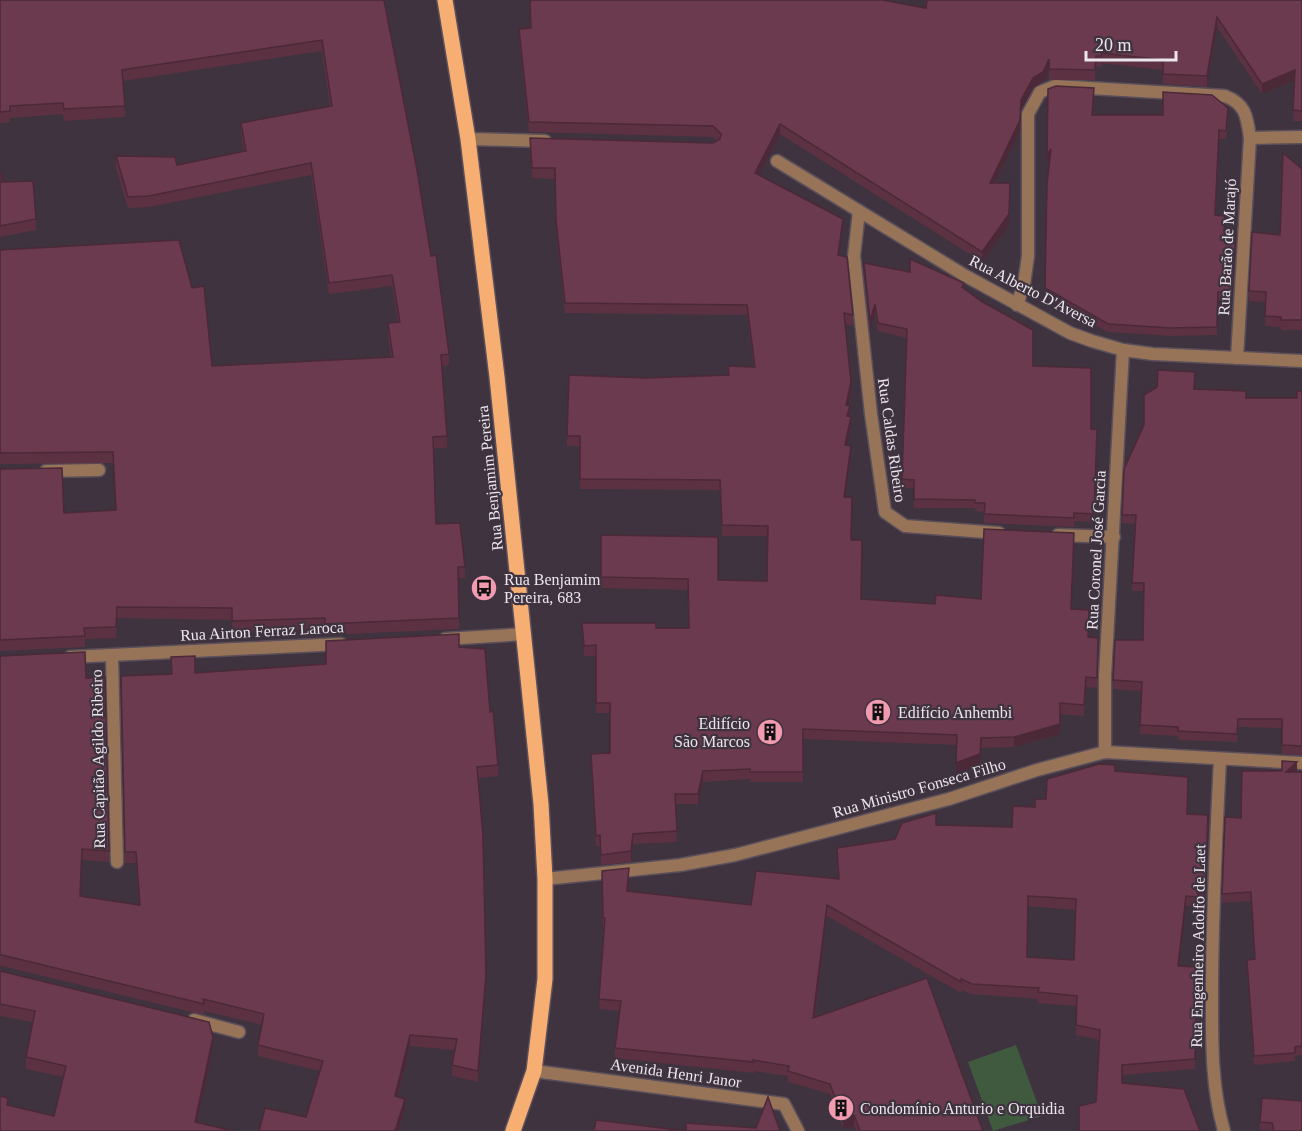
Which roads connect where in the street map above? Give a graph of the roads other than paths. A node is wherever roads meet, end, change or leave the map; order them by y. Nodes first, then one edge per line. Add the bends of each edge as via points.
1 (445, 0) edge
2 (1302, 136) edge
3 (1250, 138) junction
4 (468, 139) junction
5 (560, 141) edge
6 (777, 161) dead end
7 (859, 211) junction
8 (1017, 304) junction
9 (1123, 350) junction
10 (1237, 358) junction
11 (1302, 361) edge
12 (99, 470) edge
13 (33, 471) edge
14 (1014, 533) edge
15 (1048, 534) edge
16 (1114, 537) junction
17 (525, 634) junction
18 (430, 639) edge
19 (359, 643) edge
20 (112, 656) junction
21 (56, 657) edge
22 (1105, 752) junction
23 (1220, 760) junction
24 (1302, 763) edge
25 (117, 862) dead end
26 (545, 879) junction
27 (182, 1017) edge
28 (239, 1032) dead end
29 (534, 1071) junction
30 (513, 1131) edge
31 (798, 1131) edge
32 (1224, 1131) edge

1 - 4 main road, Rua Benjamim Pereira
2 - 3 street
3 - 8 street, Rua Barão de Marajó via 1247,112 1238,101 1225,96 1054,86 1040,93 1028,114 1028,256
3 - 10 street, Rua Barão de Marajó
4 - 5 street
4 - 17 main road, Rua Benjamim Pereira
6 - 7 street, Rua Alberto D'Aversa
7 - 8 street, Rua Alberto D'Aversa
7 - 14 street, Rua Caldas Ribeiro via 855,256 885,512 905,526 916,528
8 - 9 street, Rua Alberto D'Aversa via 1071,333
9 - 10 street, Rua Alberto D'Aversa
9 - 16 street, Rua Coronel José Garcia
10 - 11 street, Rua Alberto D'Aversa
12 - 13 street
15 - 16 street
16 - 22 street, Rua Coronel José Garcia
17 - 18 street
17 - 26 main road, Rua Benjamim Pereira
19 - 20 street, Rua Airton Ferraz Laroca
20 - 21 street, Rua Airton Ferraz Laroca
20 - 25 street, Rua Capitão Agildo Ribeiro
22 - 23 street, Rua Ministro Fonseca Filho
22 - 26 street, Rua Ministro Fonseca Filho via 949,799 735,855 680,865
23 - 24 street, Rua Ministro Fonseca Filho
23 - 32 street, Rua Engenheiro Adolfo de Laet via 1212,1046
26 - 29 main road, Rua Benjamim Pereira via 545,979
27 - 28 street
29 - 30 main road, Rua Benjamim Pereira
29 - 31 street, Avenida Henri Janor via 784,1104

